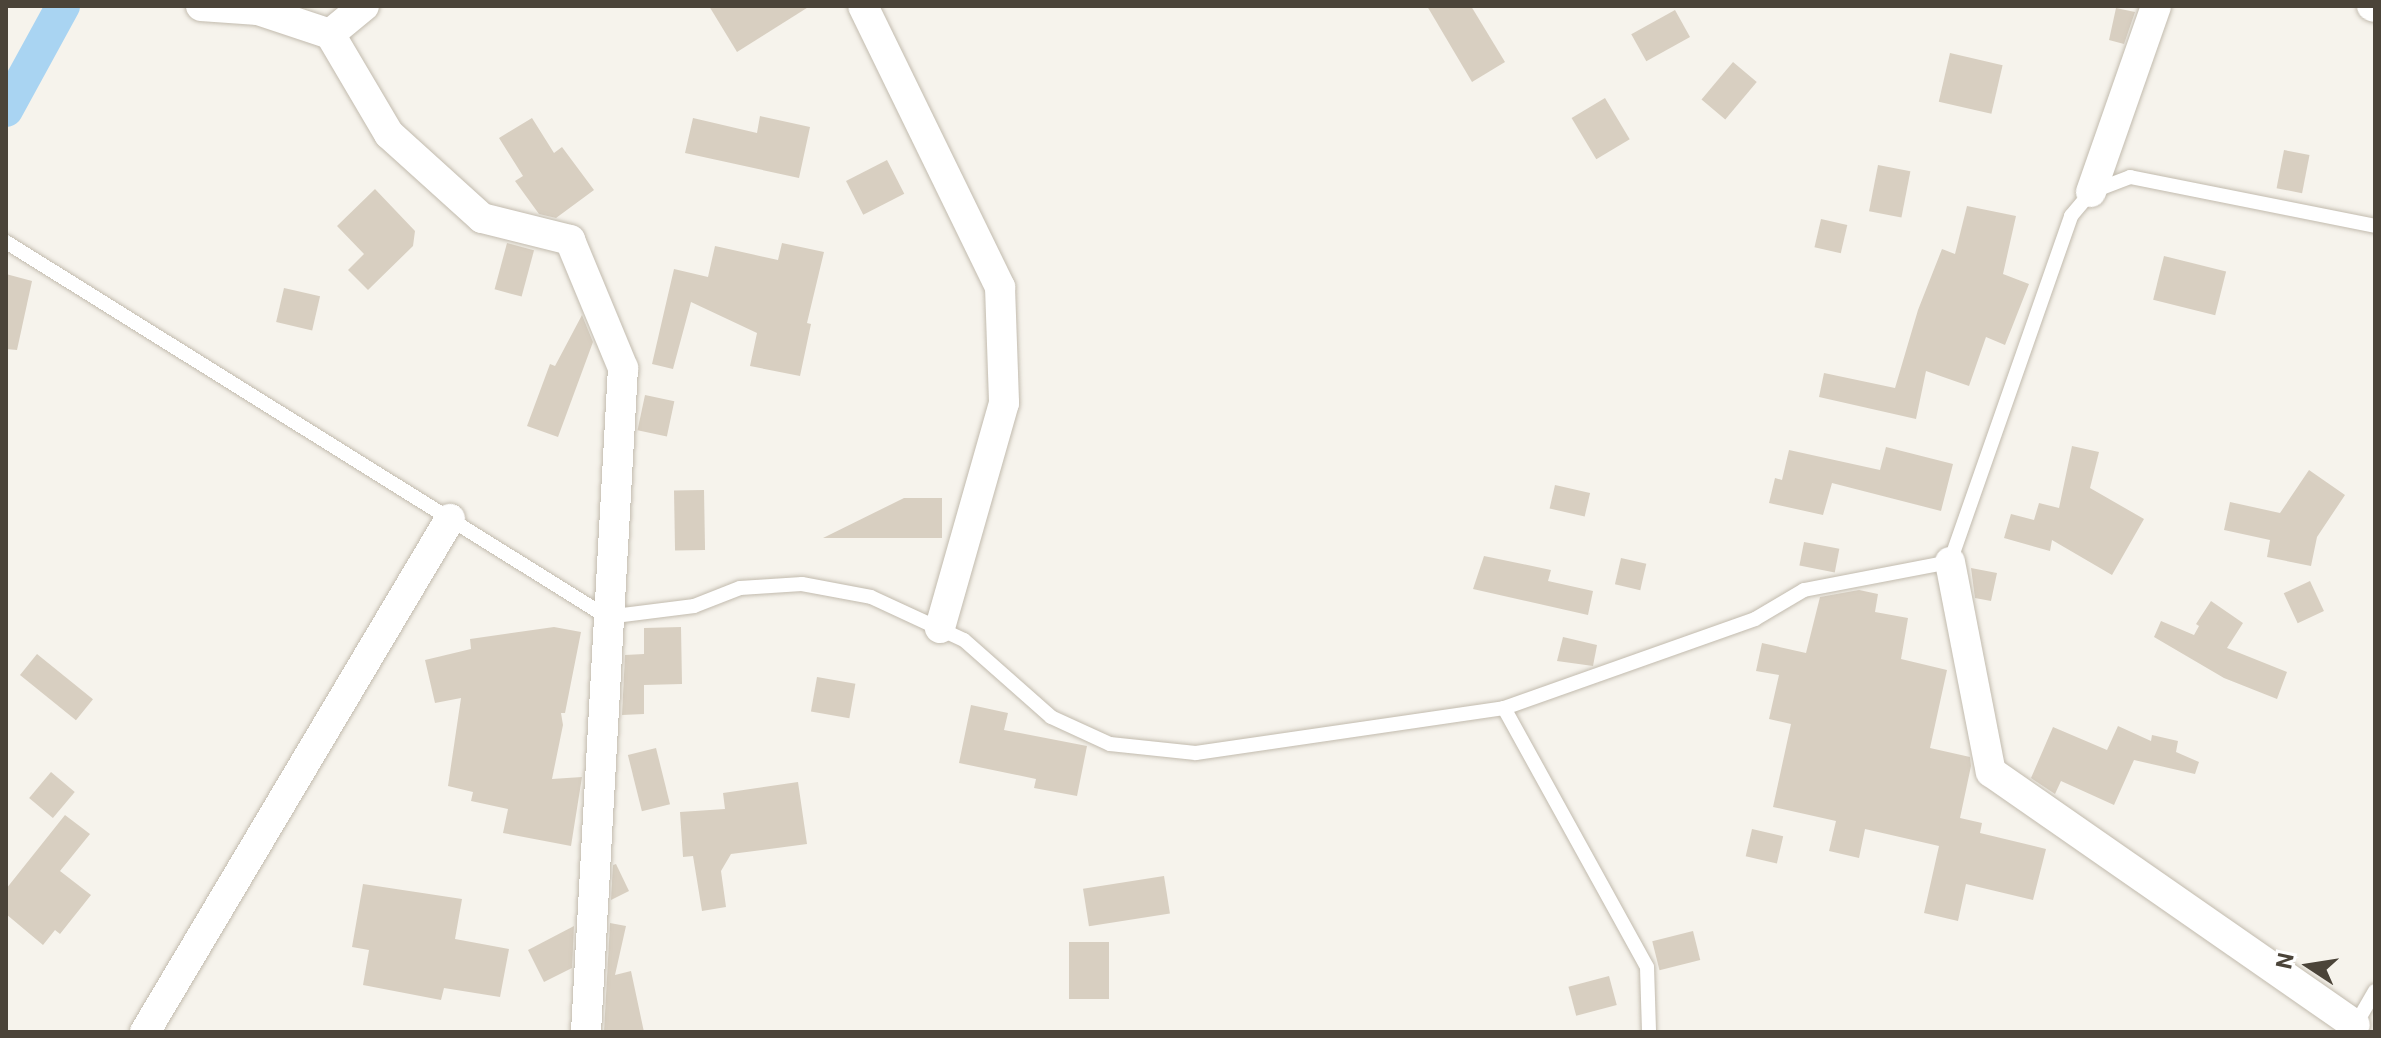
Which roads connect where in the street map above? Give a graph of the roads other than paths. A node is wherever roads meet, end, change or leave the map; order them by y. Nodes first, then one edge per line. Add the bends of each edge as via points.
1 (201, 6) edge
2 (364, 6) edge
3 (863, 6) edge
4 (2156, 6) edge
5 (330, 34) junction
6 (2091, 192) junction
7 (2375, 226) edge
8 (6, 242) edge
9 (450, 519) junction
10 (1950, 562) junction
11 (607, 617) junction
12 (940, 628) junction
13 (1504, 708) junction
14 (2375, 991) edge
15 (2353, 1028) edge
16 (145, 1032) edge
17 (586, 1032) edge
18 (1649, 1032) edge

1 - 5 street via 258,10
2 - 5 street
3 - 12 street via 1000,287 1004,403
4 - 6 street
5 - 11 street via 389,134 482,218 570,240 623,368
6 - 7 lane via 2130,177
6 - 10 lane via 2071,216
8 - 9 lane
9 - 11 lane
9 - 16 street
10 - 13 lane via 1804,590 1755,619
10 - 15 street via 1991,772
11 - 12 lane via 694,606 740,588 802,584 871,597
11 - 17 street
12 - 13 lane via 964,640 1051,717 1110,744 1196,753
13 - 18 lane via 1647,967
14 - 15 lane

